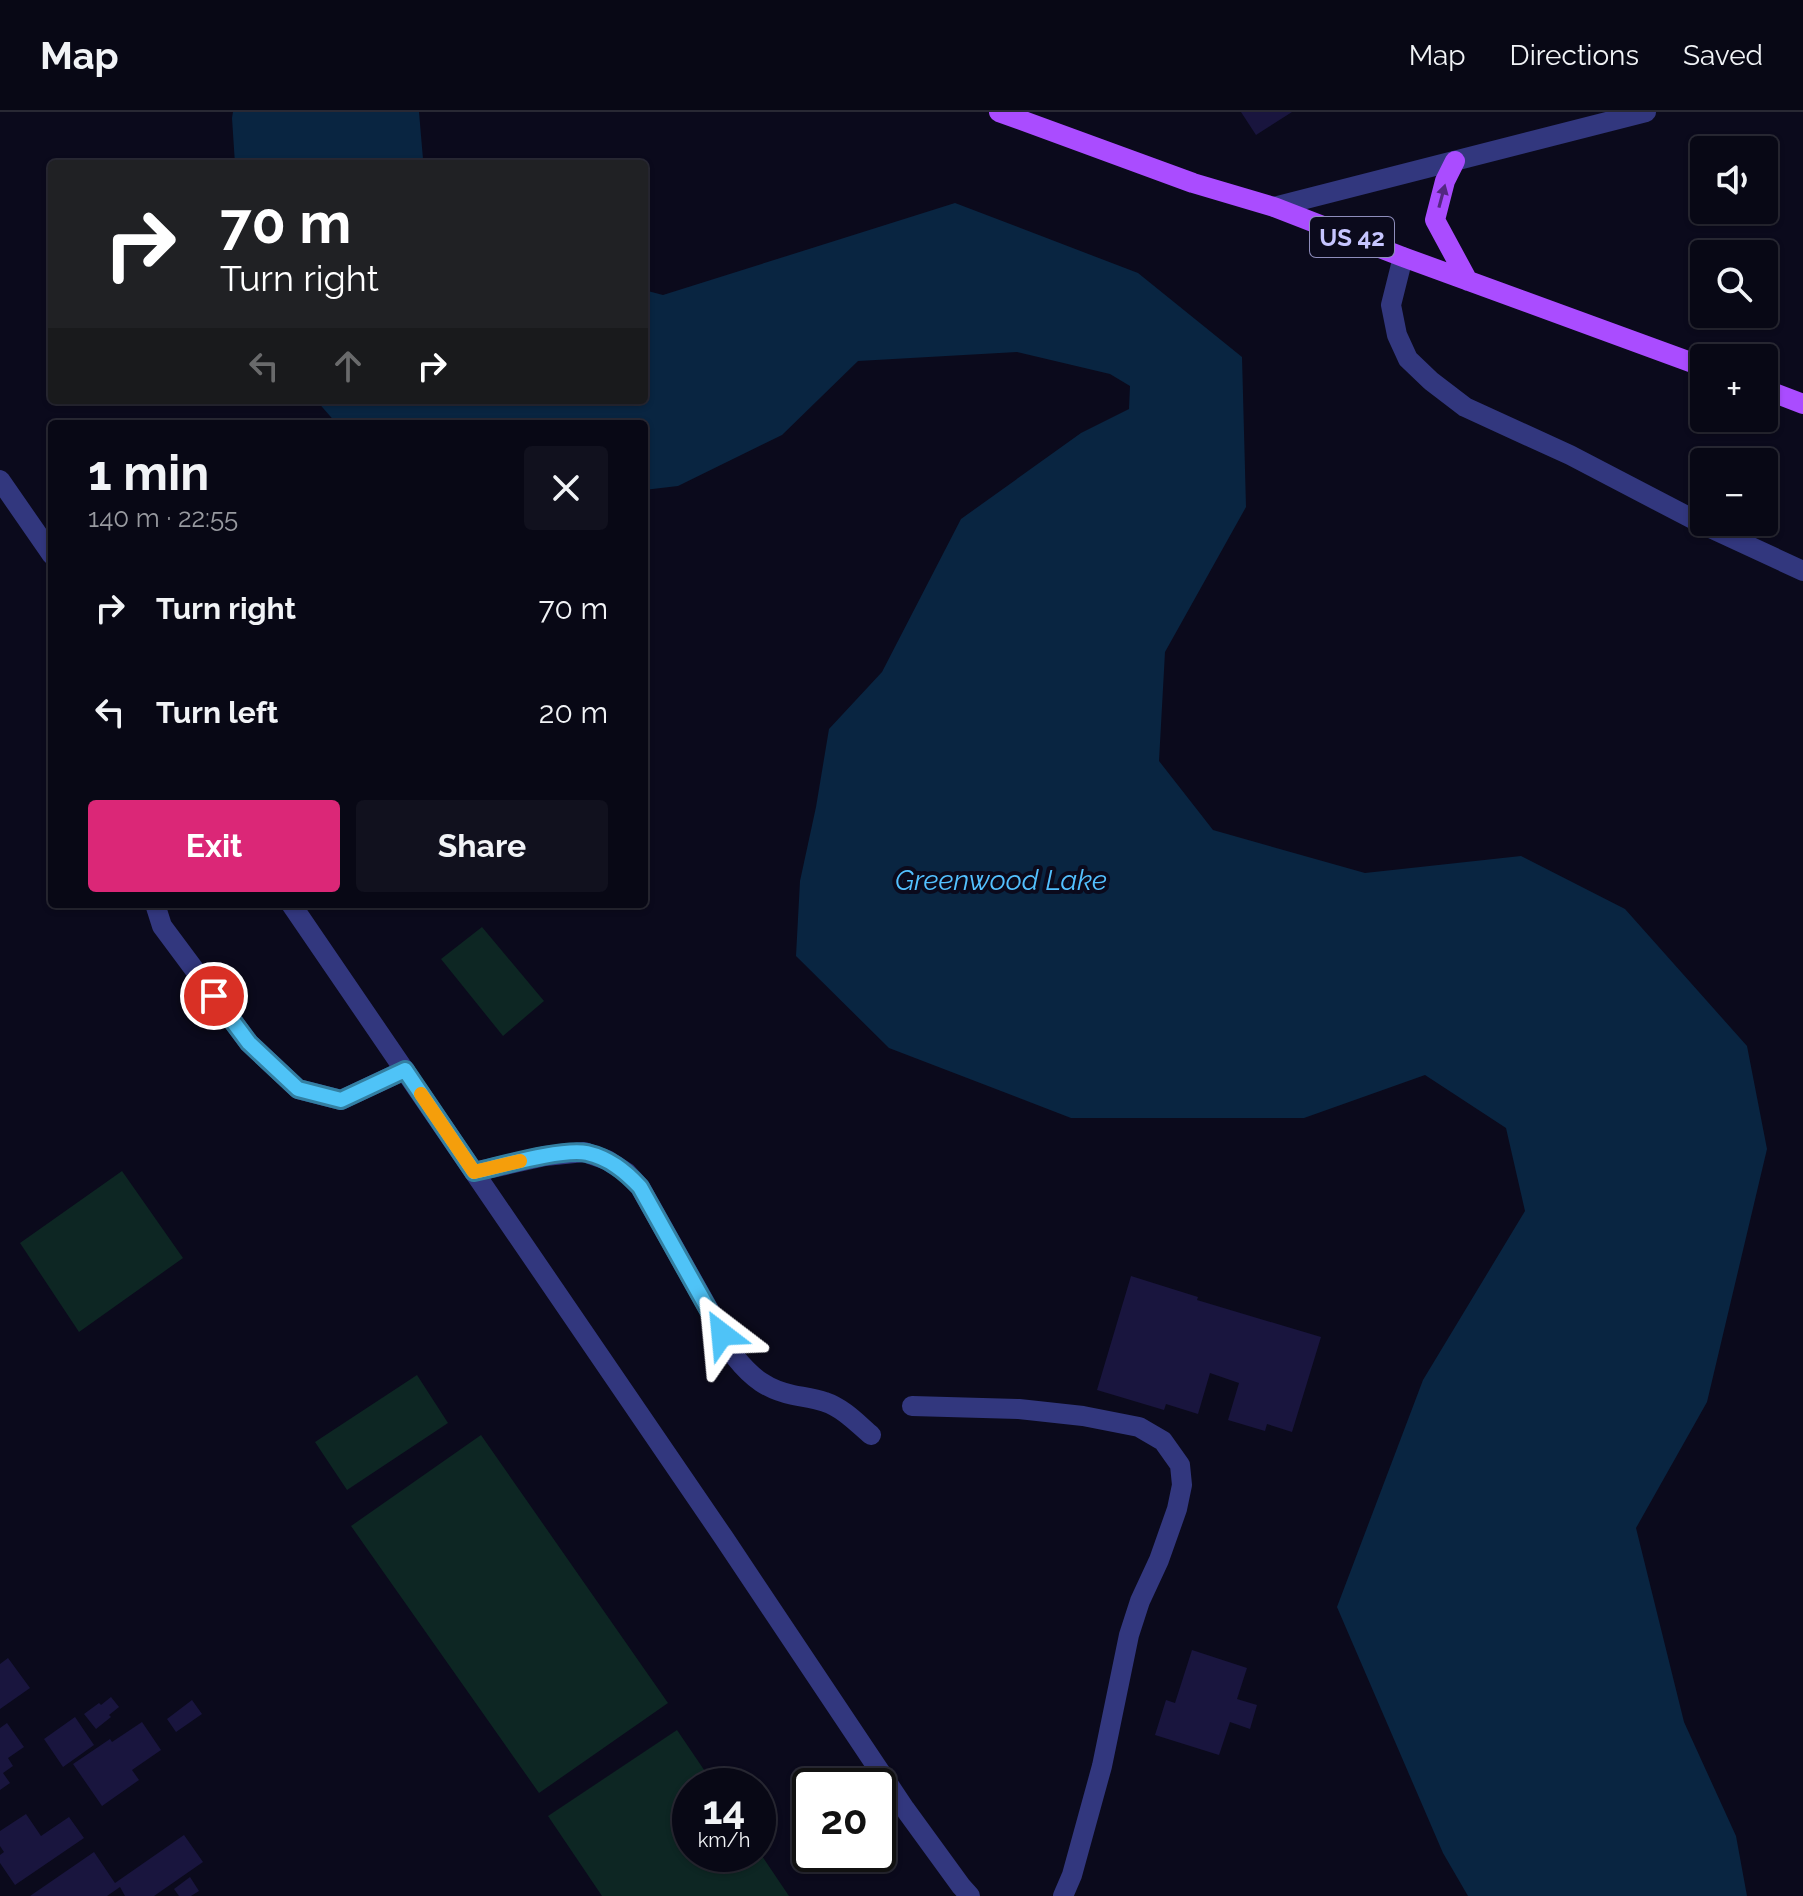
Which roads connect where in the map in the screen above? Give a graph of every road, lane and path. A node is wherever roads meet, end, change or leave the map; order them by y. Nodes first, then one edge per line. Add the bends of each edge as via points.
1 (999, 112) edge
2 (1646, 112) edge
3 (1455, 161) junction
4 (1274, 207) junction
5 (1403, 257) junction
6 (1468, 281) junction
7 (1690, 362) edge
8 (1778, 394) edge
9 (1803, 404) edge
10 (0, 480) edge
11 (48, 549) edge
12 (1803, 571) edge
13 (156, 908) edge
14 (294, 908) edge
15 (405, 1070) junction
16 (474, 1172) junction
17 (912, 1406) dead end
18 (871, 1435) dead end
19 (970, 1896) edge
20 (1063, 1896) edge

1 - 4 main road, US 42
2 - 3 street
3 - 4 street
6 -> 3 main road via 1435,220
4 - 5 main road, US 42
5 - 6 main road, US 42
5 - 12 street via 1391,305 1397,335 1408,359 1431,381 1465,407
6 - 7 main road, US 42
8 - 9 main road
10 - 11 street
13 - 15 street via 162,926 249,1043 298,1089 341,1100
14 - 15 street
15 - 16 street
16 - 18 street via 584,1152 627,1173 750,1374 766,1387 832,1405
16 - 19 street via 905,1809
17 - 20 street via 1019,1409 1139,1427 1163,1441 1180,1465 1177,1509 1129,1635 1102,1766

